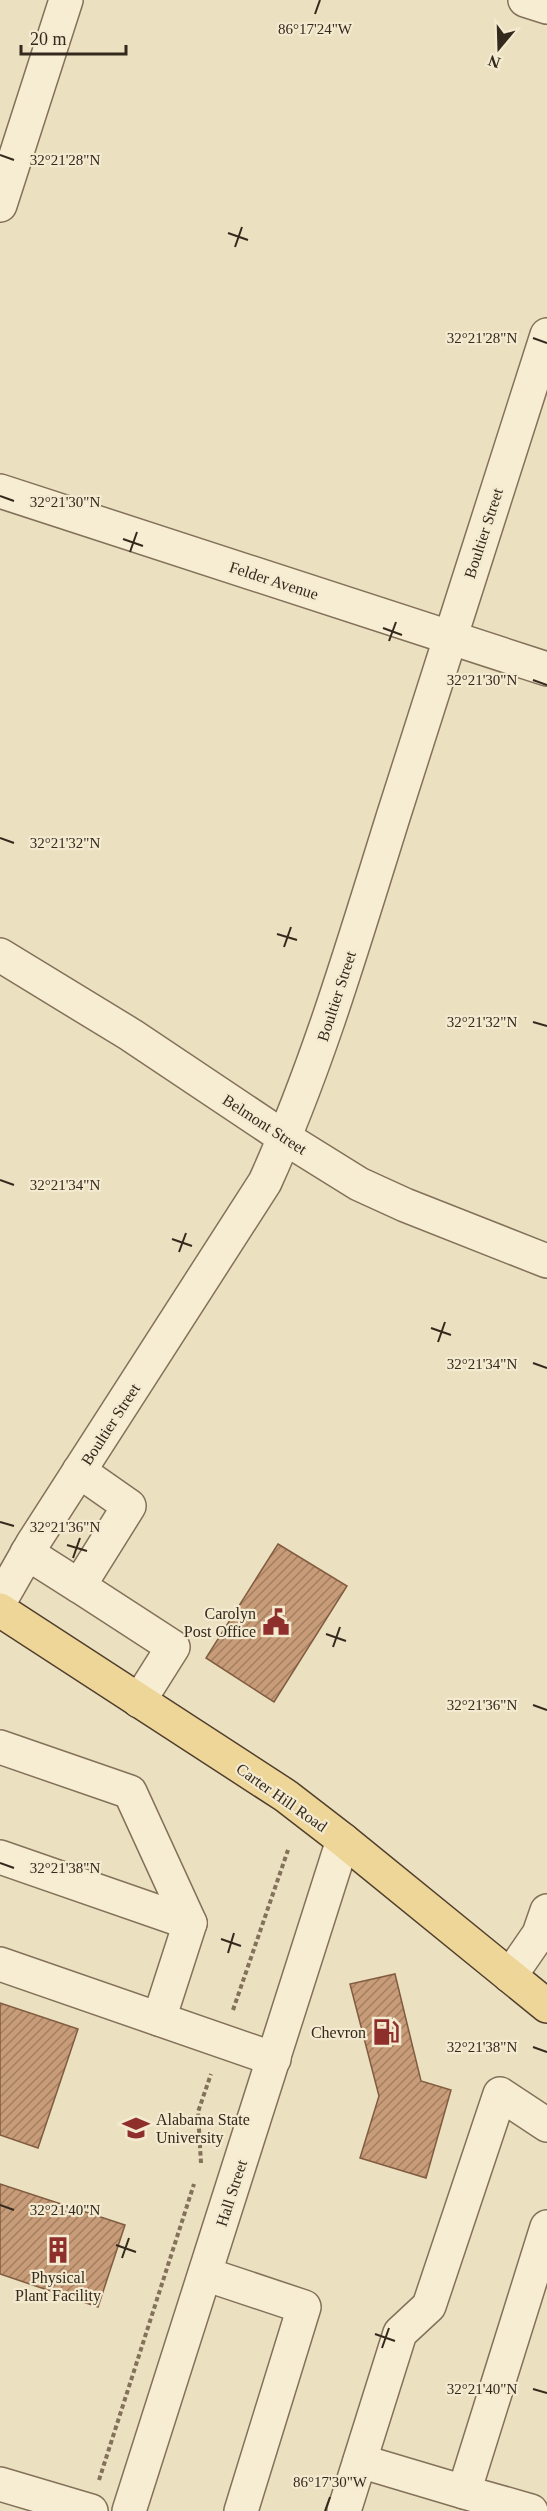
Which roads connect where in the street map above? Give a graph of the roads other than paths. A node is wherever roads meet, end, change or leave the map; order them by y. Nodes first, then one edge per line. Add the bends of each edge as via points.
1 (66, 0) edge
2 (525, 0) edge
3 (547, 7) edge
4 (0, 205) edge
5 (547, 335) edge
6 (0, 492) edge
7 (450, 638) junction
8 (547, 669) edge
9 (0, 955) edge
10 (285, 1138) junction
11 (547, 1261) edge
12 (79, 1471) junction
13 (27, 1553) junction
14 (79, 1586) junction
15 (0, 1601) edge
16 (0, 1610) edge
17 (139, 1701) junction
18 (0, 1747) edge
19 (343, 1840) junction
20 (0, 1857) edge
21 (547, 1911) edge
22 (190, 1923) junction
23 (0, 1964) edge
24 (510, 1976) junction
25 (547, 2006) edge
26 (159, 2019) junction
27 (274, 2059) junction
28 (547, 2125) edge
29 (547, 2228) edge
30 (205, 2274) junction
31 (360, 2461) junction
32 (0, 2484) edge
33 (547, 2495) edge
34 (482, 2501) edge
35 (89, 2510) edge
36 (129, 2511) edge
37 (241, 2511) edge
38 (344, 2511) edge
39 (531, 2511) edge
40 (542, 2511) edge

1 - 4 street
2 - 3 street
5 - 7 street, Boultier Street
6 - 7 street, Felder Avenue
7 - 8 street, Felder Avenue
7 - 10 street, Boultier Street via 342,978
9 - 10 street, Belmont Street via 132,1035
10 - 11 street, Belmont Street via 359,1184
10 - 12 street, Boultier Street via 265,1182
12 - 13 street, Boultier Street
12 - 14 street via 129,1506
13 - 14 street
13 - 15 street, Boultier Street
14 - 17 street via 173,1647
16 - 17 main road, Carter Hill Road
17 - 19 main road, Carter Hill Road via 286,1796
18 - 22 street via 130,1792
19 - 24 main road, Carter Hill Road
19 - 27 street, Hall Street
20 - 22 street
21 - 24 street via 539,1934
22 - 26 street
23 - 26 street
24 - 25 main road, Carter Hill Road
26 - 27 street
27 - 30 street, Hall Street
28 - 31 street via 500,2094 429,2306 400,2333
29 - 34 street
30 - 36 street, Hall Street
30 - 37 street via 304,2307
31 - 34 street
31 - 38 street
32 - 35 street
33 - 40 street
34 - 39 street

